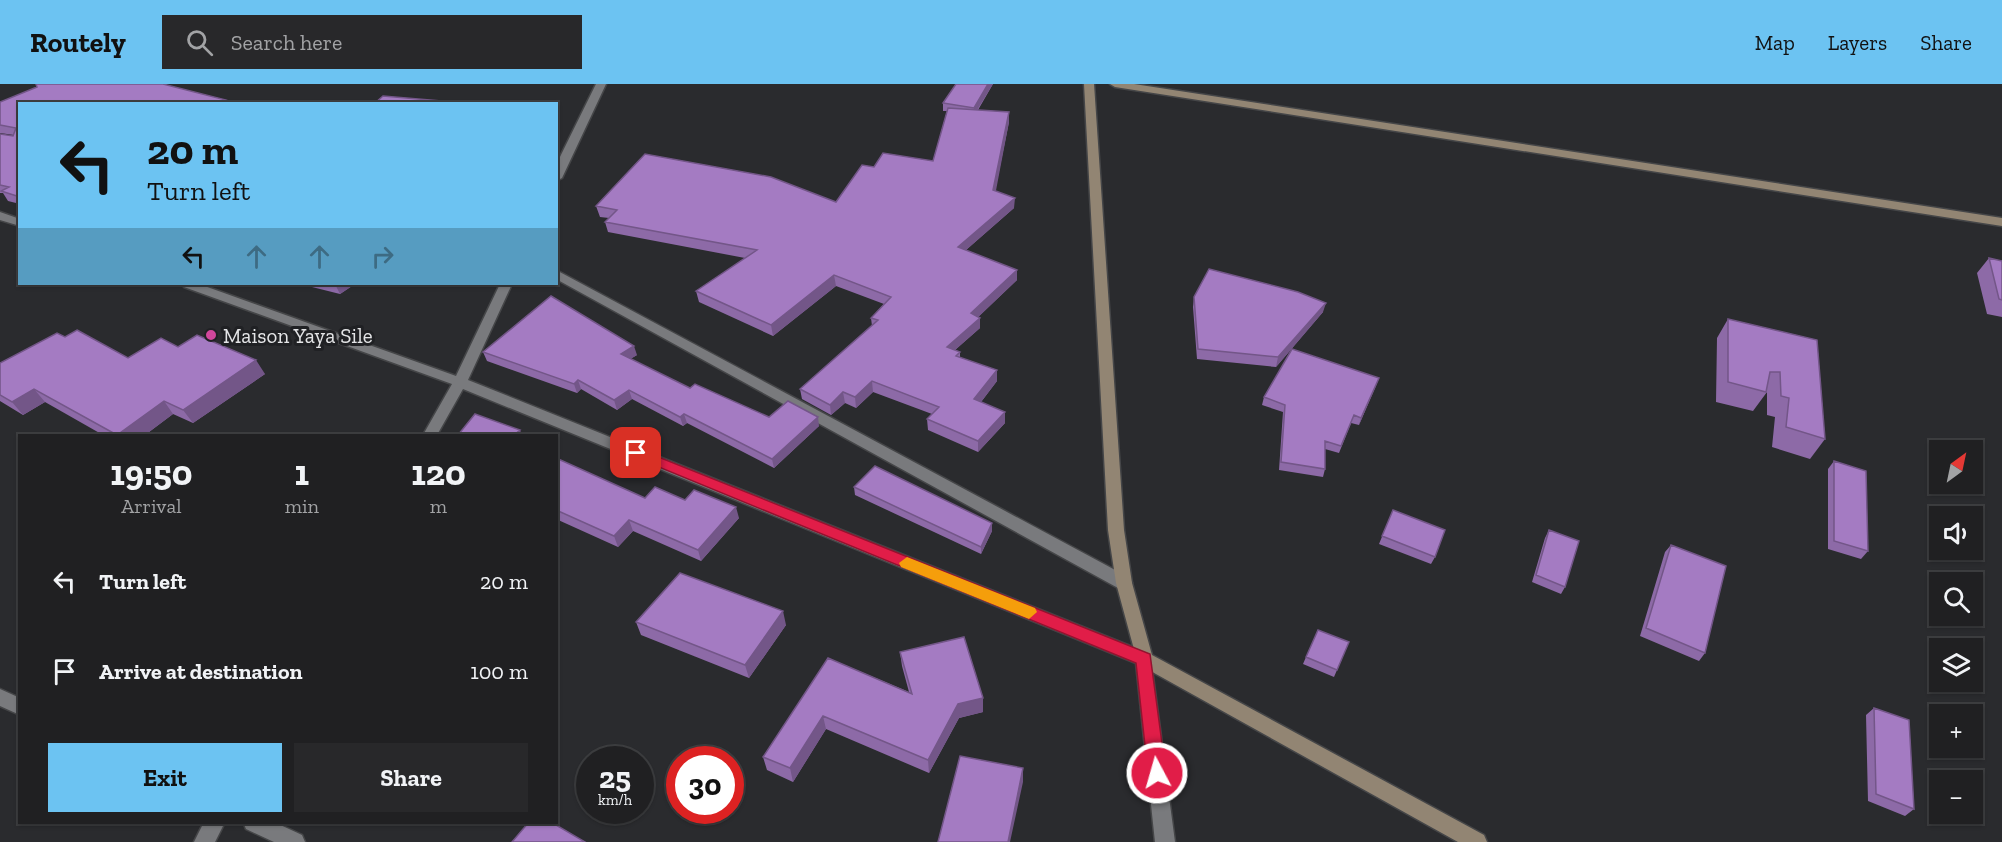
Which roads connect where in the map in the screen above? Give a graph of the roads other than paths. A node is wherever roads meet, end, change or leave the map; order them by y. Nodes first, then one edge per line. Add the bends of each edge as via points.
1 (601, 84) edge
2 (1089, 84) edge
3 (1115, 84) edge
4 (558, 174) edge
5 (0, 216) edge
6 (18, 222) edge
7 (2002, 222) edge
8 (558, 275) edge
9 (191, 285) edge
10 (506, 285) edge
11 (460, 381) junction
12 (431, 434) edge
13 (1124, 583) junction
14 (1144, 659) junction
15 (214, 824) edge
16 (257, 824) edge
17 (204, 842) edge
18 (295, 842) edge
19 (1165, 842) edge
20 (1477, 842) edge

1 - 4 street
2 - 13 street via 1116,530
3 - 7 street
5 - 6 street
8 - 13 street
9 - 11 street
10 - 11 street
11 - 12 street
11 - 14 street
13 - 14 street
14 - 19 street
14 - 20 street
15 - 17 street
16 - 18 street

